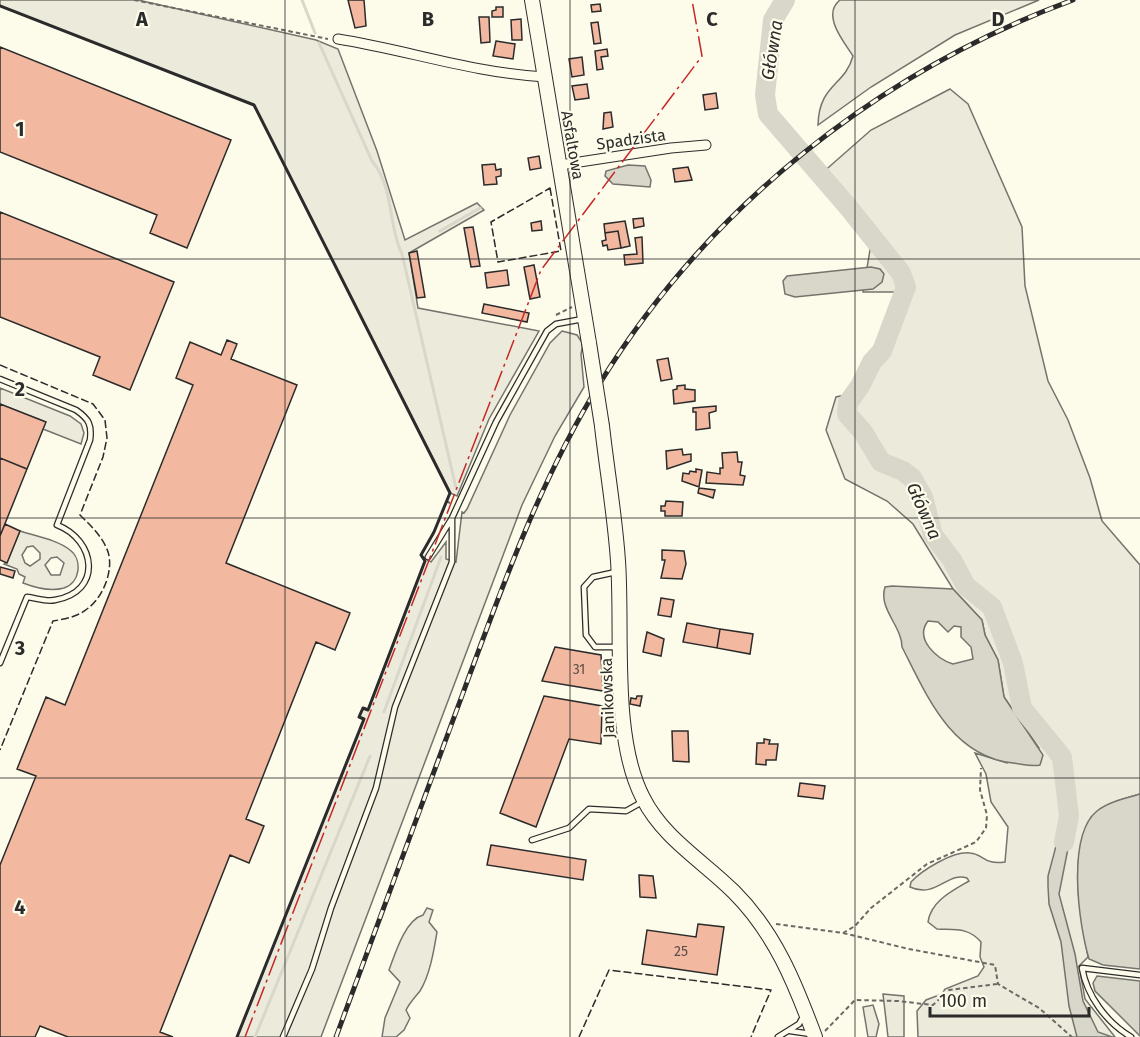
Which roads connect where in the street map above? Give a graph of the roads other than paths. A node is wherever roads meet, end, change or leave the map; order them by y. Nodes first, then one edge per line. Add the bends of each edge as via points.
1 (532, 0) edge
2 (338, 39) road end
3 (545, 77) junction
4 (706, 145) dead end
5 (560, 165) junction
6 (581, 296) joint
7 (585, 319) junction
8 (0, 379) edge
9 (452, 518) junction
10 (428, 556) dead end
11 (619, 572) junction
12 (622, 647) junction
13 (0, 663) edge
14 (644, 801) junction
15 (532, 840) dead end
16 (1140, 975) edge
17 (806, 1012) junction
18 (788, 1031) junction
19 (814, 1036) edge
20 (283, 1037) edge
21 (778, 1037) edge
22 (1131, 1037) edge

1 - 3 street, Asfaltowa
2 - 3 street via 481,70
3 - 5 street, Asfaltowa
4 - 5 street, Spadzista
5 - 6 street, Asfaltowa
6 - 7 street, Janikowska
7 - 9 lane via 556,324 547,331 496,422
7 - 11 street, Janikowska, bridge
8 - 13 lane via 76,410 92,427 57,525 77,537 86,550 90,569 82,587 69,597 52,601 27,597
9 - 10 lane
9 - 20 lane via 452,562 395,707 376,788 312,969
11 - 12 street, Janikowska
11 - 12 lane via 593,576 584,587 586,635 595,647
12 - 14 street, Janikowska via 624,737
14 - 15 lane via 626,811 589,809 569,828
14 - 17 street, Janikowska via 663,827 734,892 761,924 782,957
16 - 22 lane via 1082,968 1093,1001
17 - 18 lane via 799,1024
17 - 19 street, Janikowska
18 - 19 lane
18 - 21 lane

